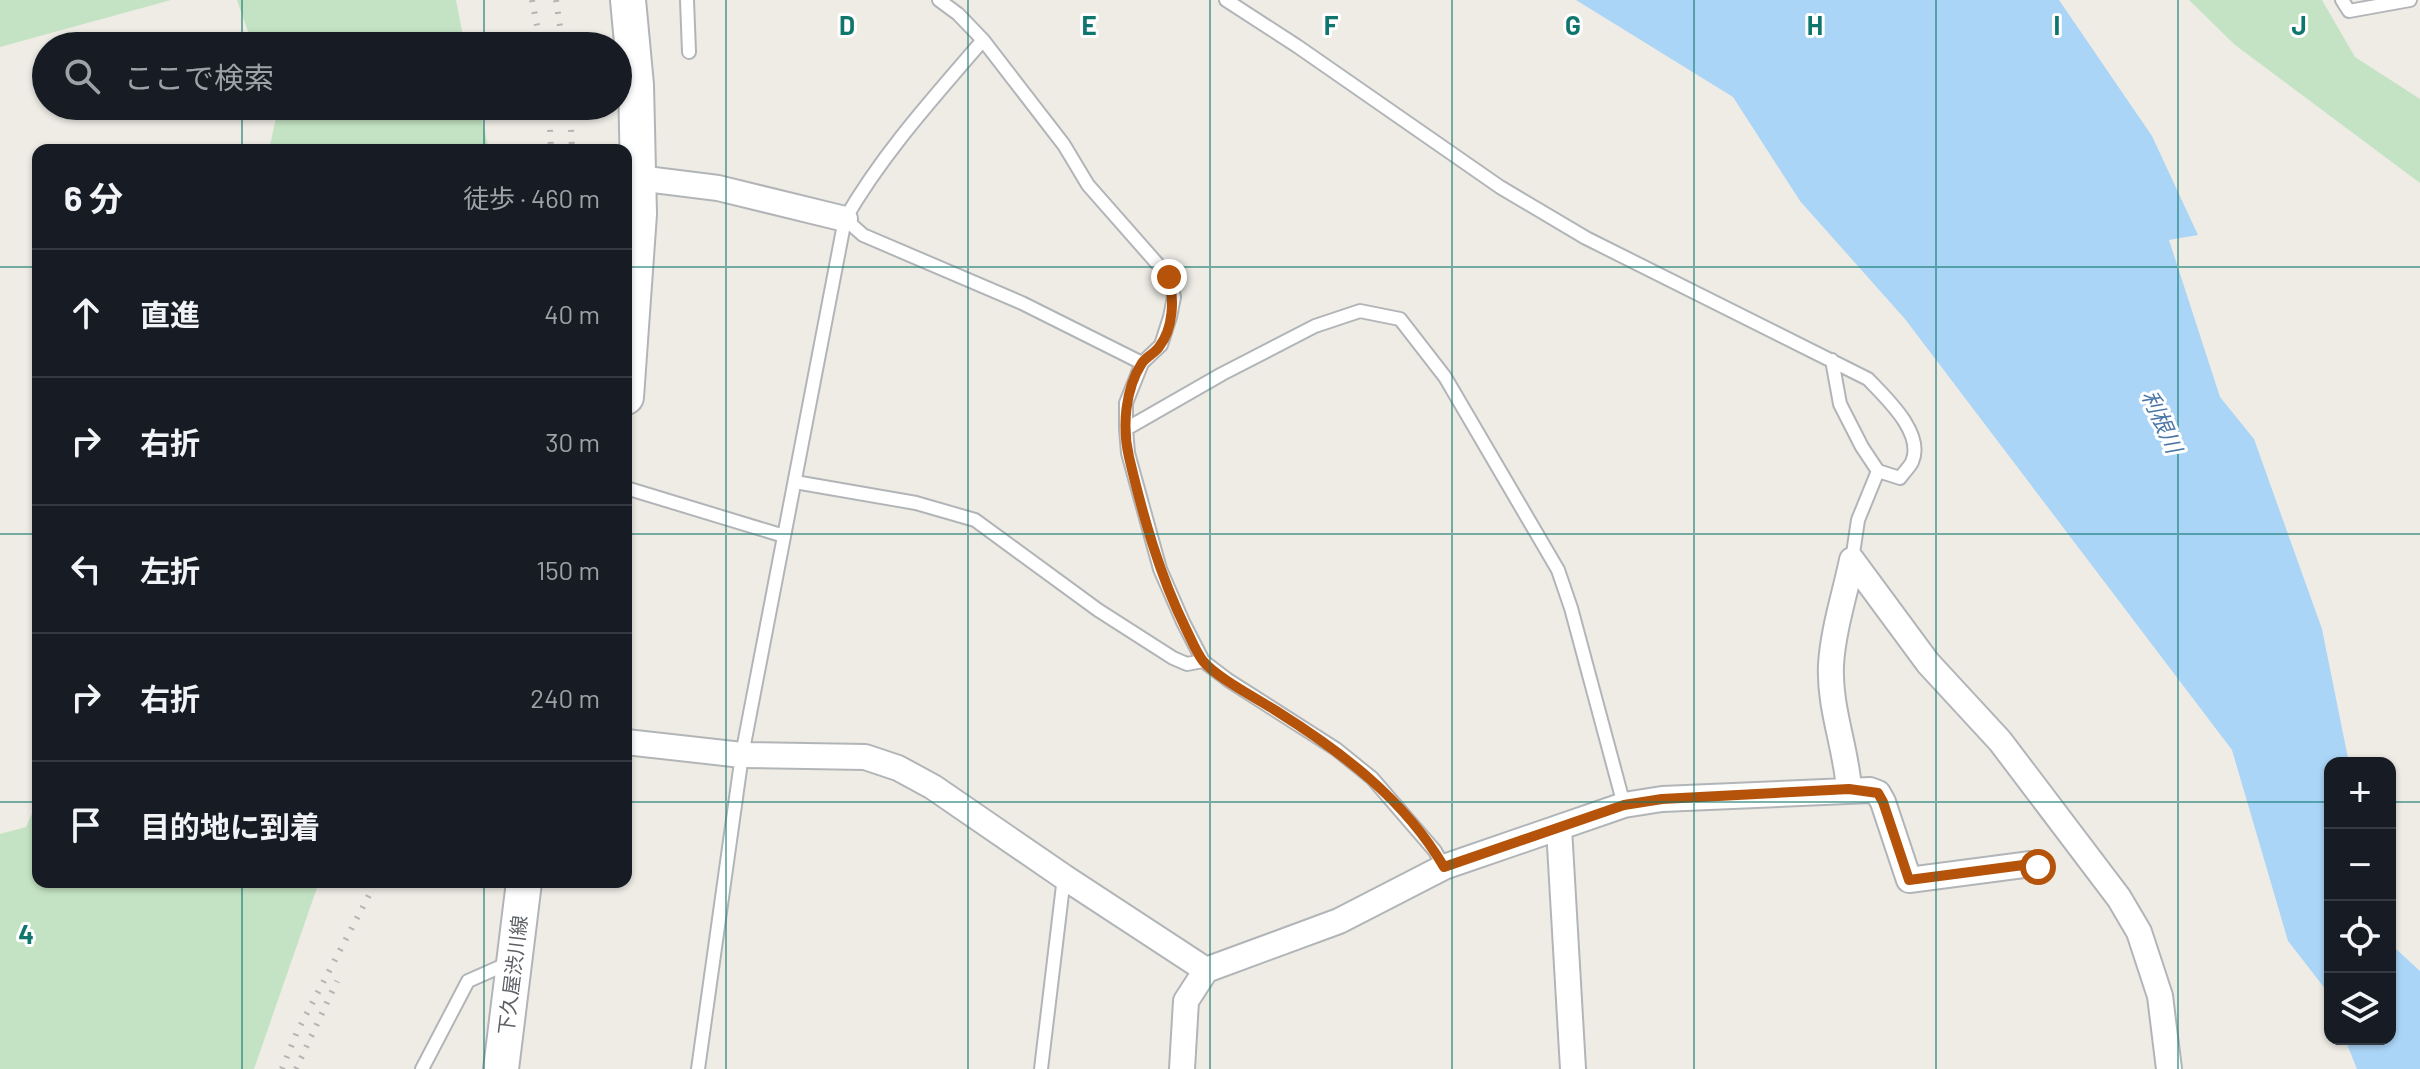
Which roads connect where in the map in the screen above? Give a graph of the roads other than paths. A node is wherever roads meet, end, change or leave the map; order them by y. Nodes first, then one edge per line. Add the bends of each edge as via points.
1 (628, 0) edge
2 (687, 0) edge
3 (939, 0) edge
4 (1226, 0) edge
5 (2342, 0) edge
6 (2410, 0) edge
7 (631, 32) edge
8 (983, 40) junction
9 (632, 42) edge
10 (689, 52) dead end
11 (638, 178) junction
12 (845, 219) junction
13 (632, 313) edge
14 (1832, 360) junction
15 (1142, 363) junction
16 (1126, 429) junction
17 (1878, 471) junction
18 (795, 482) junction
19 (632, 490) edge
20 (784, 536) junction
21 (1852, 560) junction
22 (1203, 661) junction
23 (632, 743) edge
24 (742, 755) junction
25 (1849, 789) junction
26 (1624, 805) junction
27 (1559, 828) junction
28 (1444, 867) junction
29 (2038, 867) dead end
30 (1064, 877) junction
31 (523, 888) edge
32 (514, 960) junction
33 (1206, 970) junction
34 (1186, 1066) edge
35 (422, 1069) edge
36 (501, 1069) edge
37 (698, 1069) edge
38 (1041, 1069) edge
39 (1573, 1069) edge
40 (2169, 1069) edge

1 - 7 main road
2 - 10 lane
3 - 8 lane
4 - 14 lane via 1500,187 1586,238
5 - 6 lane via 2349,11
8 - 12 lane via 916,118
8 - 15 lane via 1064,145 1088,185 1169,277 1174,297 1170,317 1161,345
9 - 11 main road
11 - 12 street via 718,188
11 - 13 main road
12 - 15 lane via 863,235 1022,303
12 - 18 lane
14 - 17 lane via 1840,404
14 - 17 lane via 1868,379 1899,412 1913,440 1913,461 1900,478
15 - 16 lane via 1126,403
16 - 22 lane via 1160,569
16 - 26 lane via 1315,326 1360,311 1400,319 1445,377 1558,570
17 - 21 lane via 1858,520
18 - 20 lane
18 - 22 lane via 916,503 975,520 1173,658 1187,664
19 - 20 lane
20 - 24 lane
21 - 25 street via 1831,664 1835,722
21 - 40 street via 1928,663 2000,741 2119,898 2139,932 2156,981
22 - 28 lane via 1372,778
23 - 24 street
24 - 30 street via 865,757 898,768
24 - 37 lane
25 - 26 street
25 - 29 street via 1878,793 1909,880
26 - 27 street
27 - 28 street
27 - 39 street
28 - 33 street via 1339,921
30 - 33 street
30 - 38 lane
31 - 32 main road, 下久屋渋川線
32 - 35 lane via 468,981
32 - 36 main road, 下久屋渋川線
33 - 34 street via 1186,1001

